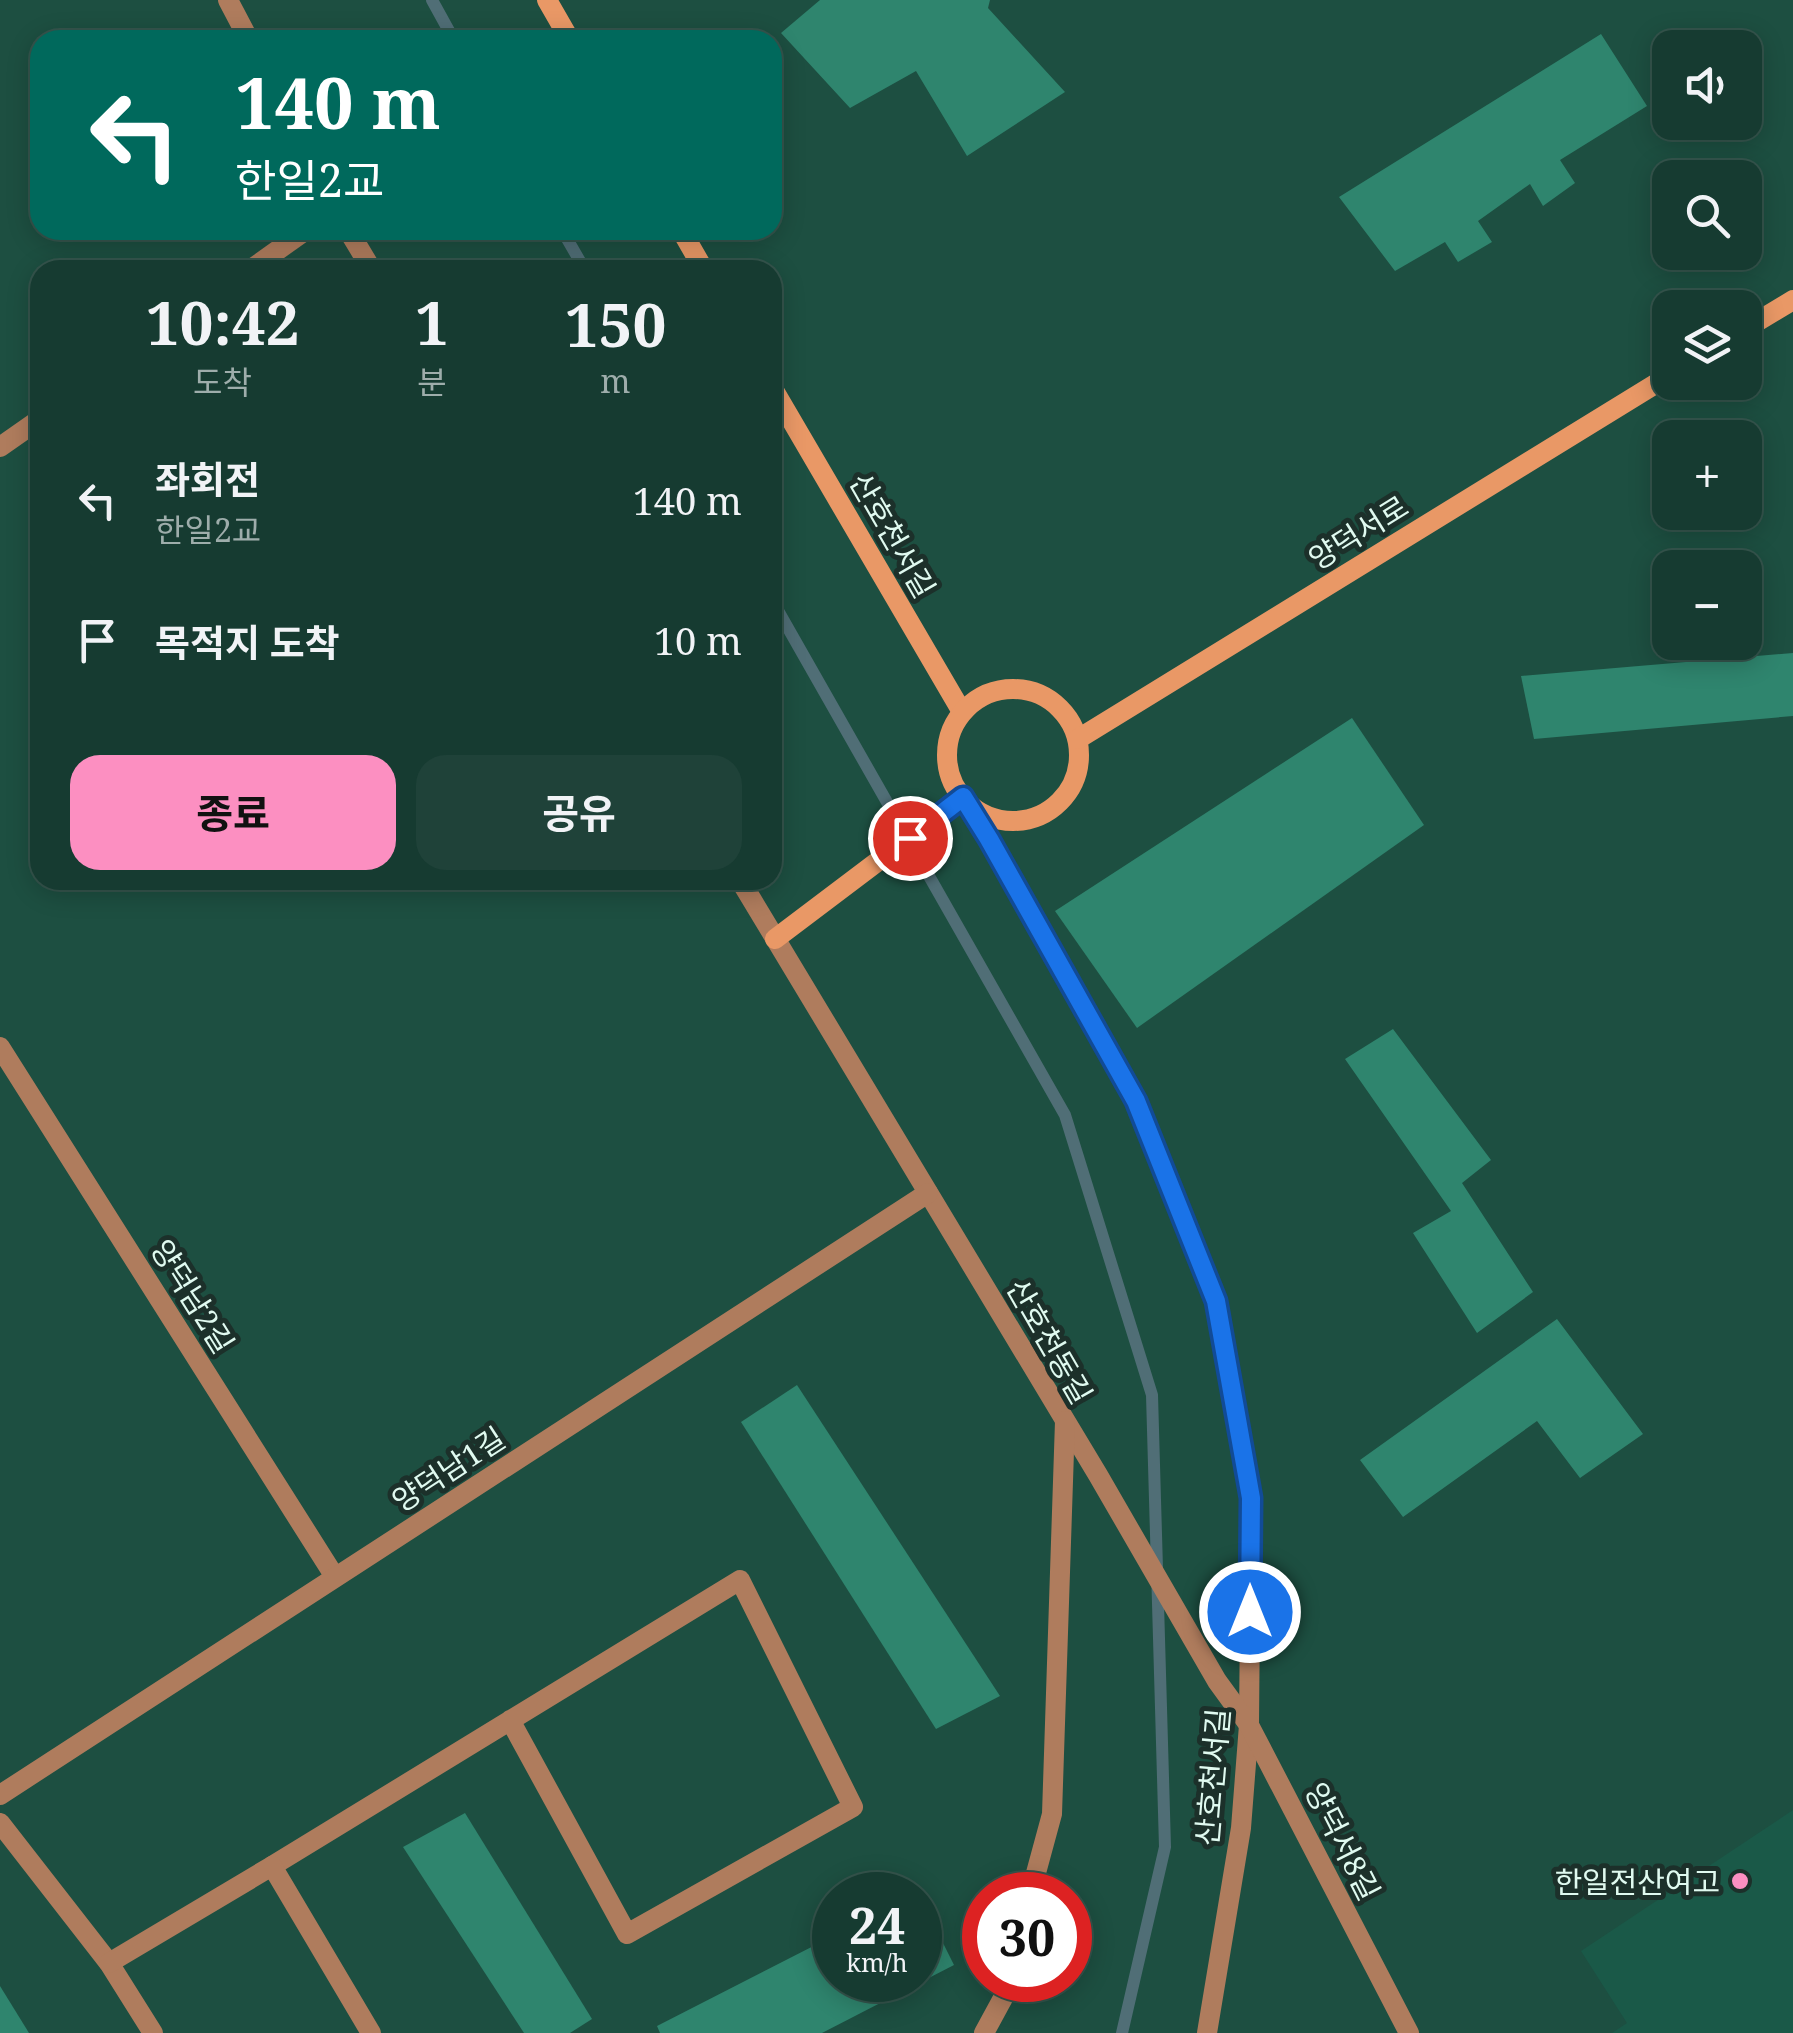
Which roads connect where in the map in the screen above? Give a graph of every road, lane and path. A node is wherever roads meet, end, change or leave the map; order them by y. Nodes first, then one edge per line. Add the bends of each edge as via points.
1 (228, 0) edge
2 (547, 0) edge
3 (243, 30) edge
4 (564, 30) edge
5 (292, 240) edge
6 (264, 260) edge
7 (1793, 300) edge
8 (1762, 319) edge
9 (1652, 386) edge
10 (782, 404) edge
11 (30, 425) edge
12 (0, 447) edge
13 (962, 712) junction
14 (1078, 739) junction
15 (967, 802) junction
16 (746, 890) edge
17 (776, 939) junction
18 (0, 1048) edge
19 (928, 1192) junction
20 (1065, 1421) junction
21 (336, 1577) junction
22 (510, 1720) junction
23 (1249, 1726) junction
24 (0, 1795) edge
25 (0, 1823) edge
26 (272, 1866) junction
27 (1036, 1872) edge
28 (108, 1963) junction
29 (1000, 2002) edge
30 (153, 2033) edge
31 (371, 2033) edge
32 (984, 2033) edge
33 (1207, 2033) edge
34 (1409, 2033) edge

1 - 3 street
2 - 4 street
5 - 6 street
7 - 8 street
9 - 14 street, 양덕서로
10 - 13 street, 산호천서길
11 - 12 street
13 - 14 street via 997,691 1018,689 1056,704
13 - 15 street via 947,751 949,772
14 - 15 street via 1075,780 1048,812 1009,821
15 - 17 street
15 - 23 street, 산호천서길 via 1136,1101 1216,1301 1251,1498
16 - 17 street, 산호천동길
17 - 19 street, 산호천동길
18 - 21 street, 양덕남2길
19 - 20 street, 산호천동길
19 - 21 street, 양덕남1길
20 - 23 street, 양덕서8길
20 - 27 street, 산호천동길 via 1052,1814
21 - 24 street, 양덕남1길
22 - 22 street via 740,1580 852,1806 627,1934
22 - 26 street
23 - 33 street, 산호천서길 via 1241,1828
23 - 34 street, 양덕서8길
25 - 28 street
26 - 28 street
26 - 31 street
28 - 30 street
29 - 32 street

